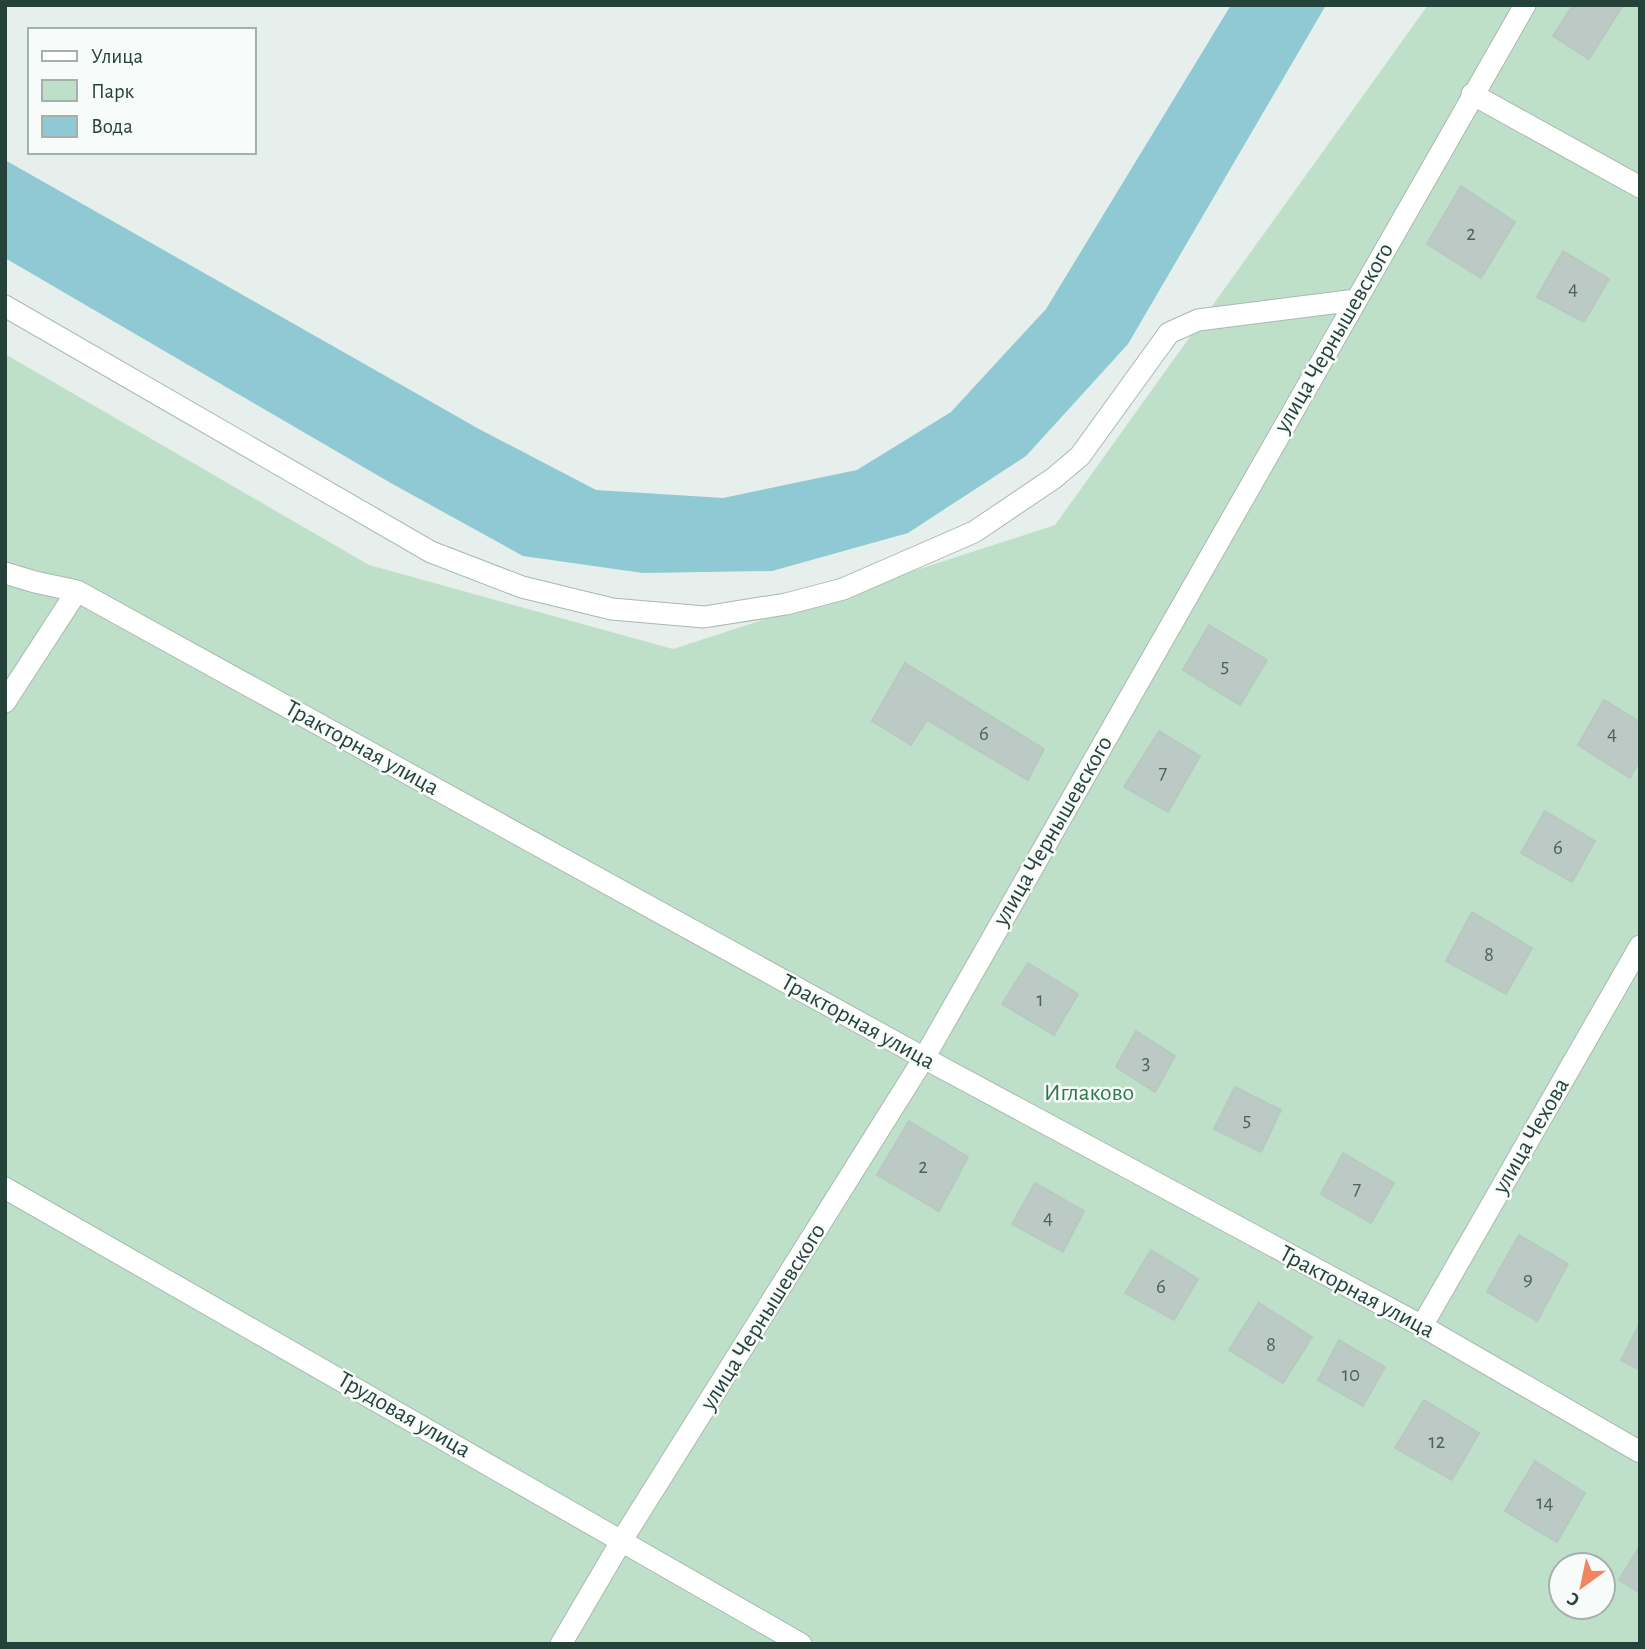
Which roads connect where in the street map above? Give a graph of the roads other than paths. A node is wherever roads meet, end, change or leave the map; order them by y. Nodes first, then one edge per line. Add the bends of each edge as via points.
1 (1525, 5) edge
2 (1472, 94) junction
3 (1640, 187) edge
4 (1356, 300) junction
5 (5, 306) edge
6 (5, 573) edge
7 (77, 591) junction
8 (5, 702) edge
9 (1640, 946) edge
10 (924, 1058) junction
11 (6, 1191) edge
12 (1422, 1326) junction
13 (1640, 1452) edge
14 (622, 1540) junction
15 (561, 1644) edge
16 (801, 1644) edge

1 - 2 street, улица Чернышевского
2 - 3 street
2 - 4 street, улица Чернышевского
4 - 5 street via 1198,320 1169,333 1080,456 974,532 844,589 704,617 611,609 522,587 431,552
4 - 10 street, улица Чернышевского
6 - 7 street, Тракторная улица
7 - 8 street
7 - 10 street, Тракторная улица
9 - 12 street, улица Чехова
10 - 12 street, Тракторная улица
10 - 14 street, улица Чернышевского
11 - 14 street, Трудовая улица
12 - 13 street, Тракторная улица
14 - 15 street, улица Чернышевского
14 - 16 street, Трудовая улица

